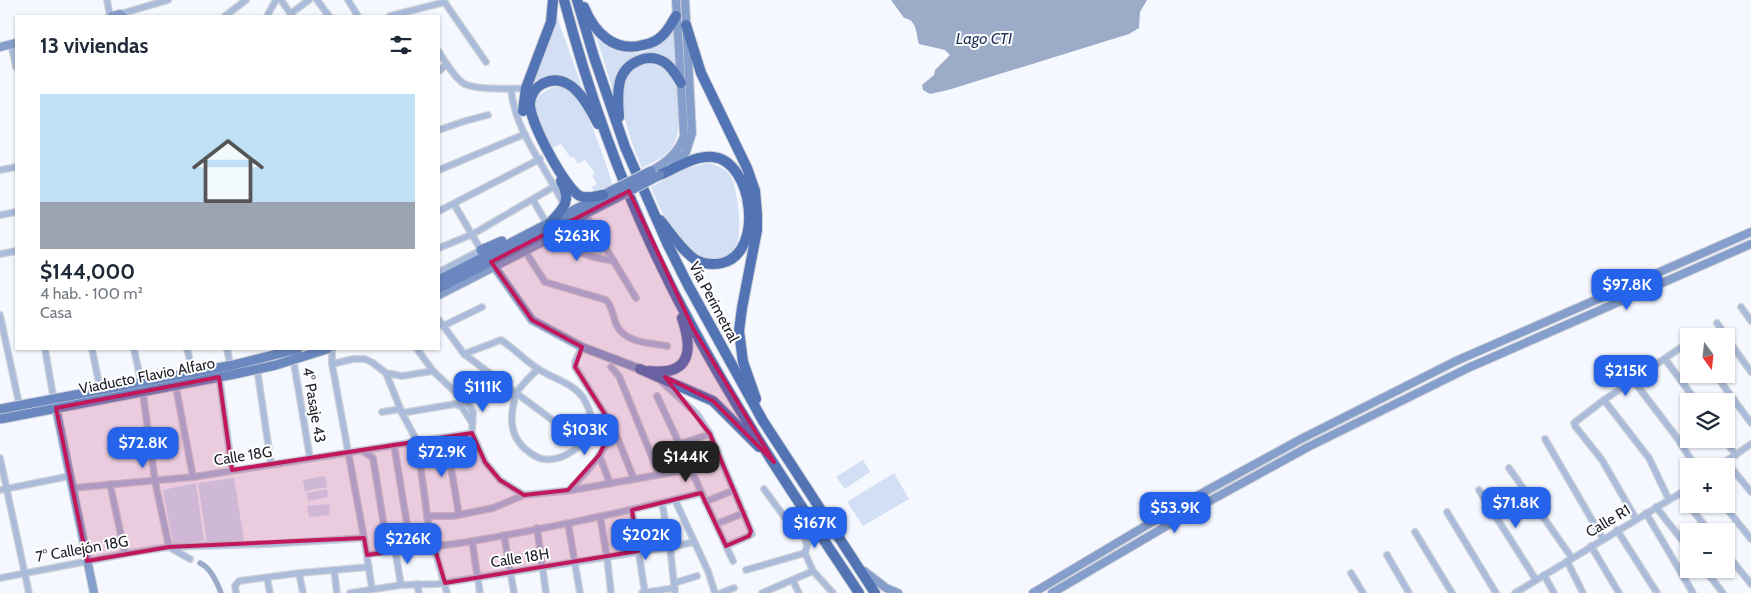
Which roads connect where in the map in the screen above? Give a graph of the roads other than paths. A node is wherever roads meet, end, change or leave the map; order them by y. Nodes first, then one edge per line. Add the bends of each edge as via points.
1 (107, 0) edge
2 (168, 0) edge
3 (246, 0) edge
4 (276, 0) edge
5 (281, 0) edge
6 (309, 0) edge
7 (318, 0) edge
8 (553, 0) edge
9 (564, 0) edge
10 (577, 0) edge
11 (581, 0) edge
12 (350, 1) edge
13 (444, 1) edge
14 (680, 5) edge
15 (412, 14) edge
16 (115, 15) edge
17 (119, 15) edge
18 (226, 15) edge
19 (267, 15) edge
20 (291, 15) edge
21 (328, 15) edge
22 (357, 15) edge
23 (686, 24) junction
24 (14, 43) edge
25 (0, 47) edge
26 (440, 54) edge
27 (486, 62) dead end
28 (447, 64) junction
29 (440, 70) edge
30 (681, 83) junction
31 (526, 88) junction
32 (511, 90) junction
33 (488, 116) dead end
34 (440, 130) edge
35 (525, 134) junction
36 (607, 137) junction
37 (625, 147) junction
38 (540, 159) junction
39 (15, 167) edge
40 (0, 170) edge
41 (440, 170) edge
42 (656, 173) junction
43 (555, 186) junction
44 (611, 194) junction
45 (533, 200) junction
46 (454, 204) junction
47 (564, 206) junction
48 (440, 211) edge
49 (15, 212) edge
50 (654, 212) junction
51 (587, 213) junction
52 (0, 215) edge
53 (547, 224) junction
54 (1751, 232) edge
55 (473, 234) junction
56 (547, 240) junction
57 (1751, 244) edge
58 (440, 248) edge
59 (481, 250) junction
60 (15, 251) edge
61 (524, 251) junction
62 (0, 254) edge
63 (614, 261) junction
64 (492, 264) junction
65 (440, 271) edge
66 (440, 279) edge
67 (440, 288) edge
68 (673, 291) junction
69 (440, 294) edge
70 (636, 298) dead end
71 (482, 307) dead end
72 (1741, 307) dead end
73 (0, 315) edge
74 (440, 322) edge
75 (1751, 322) edge
76 (1717, 323) dead end
77 (443, 326) junction
78 (1720, 328) edge
79 (667, 346) dead end
80 (582, 347) junction
81 (1680, 347) edge
82 (1735, 349) edge
83 (45, 350) edge
84 (92, 350) edge
85 (134, 350) edge
86 (187, 350) edge
87 (227, 350) edge
88 (268, 350) edge
89 (324, 350) edge
90 (332, 350) edge
91 (418, 350) edge
92 (301, 351) edge
93 (464, 354) junction
94 (1665, 359) junction
95 (271, 361) junction
96 (260, 364) junction
97 (332, 364) junction
98 (251, 366) junction
99 (611, 367) dead end
100 (538, 369) junction
101 (231, 370) junction
102 (640, 370) junction
103 (433, 371) junction
104 (218, 372) junction
105 (1751, 372) edge
106 (386, 374) junction
107 (258, 375) junction
108 (655, 376) junction
109 (194, 377) junction
110 (174, 380) junction
111 (1633, 380) junction
112 (1722, 383) edge
113 (142, 387) junction
114 (516, 393) junction
115 (1690, 393) edge
116 (101, 394) junction
117 (657, 396) dead end
118 (1604, 400) junction
119 (55, 403) junction
120 (0, 409) edge
121 (20, 410) junction
122 (401, 411) junction
123 (382, 412) dead end
124 (0, 414) edge
125 (0, 418) edge
126 (552, 419) dead end
127 (763, 421) junction
128 (1751, 423) edge
129 (473, 424) junction
130 (613, 427) junction
131 (472, 433) junction
132 (710, 434) junction
133 (446, 438) junction
134 (1545, 439) dead end
135 (417, 441) junction
136 (680, 444) junction
137 (394, 445) junction
138 (1750, 446) edge
139 (1731, 448) edge
140 (363, 451) junction
141 (349, 453) junction
142 (599, 455) junction
143 (1736, 455) junction
144 (0, 458) edge
145 (310, 458) junction
146 (1690, 458) edge
147 (1731, 458) edge
148 (774, 462) junction
149 (271, 464) junction
150 (1509, 468) dead end
151 (691, 469) junction
152 (232, 470) junction
153 (1735, 472) edge
154 (659, 474) junction
155 (70, 476) junction
156 (193, 477) junction
157 (634, 479) junction
158 (155, 481) junction
159 (610, 483) junction
160 (110, 484) junction
161 (72, 488) junction
162 (3, 489) edge
163 (764, 489) dead end
164 (568, 490) junction
165 (734, 490) junction
166 (1479, 490) dead end
167 (1751, 492) edge
168 (701, 493) junction
169 (1680, 494) edge
170 (524, 495) junction
171 (675, 500) junction
172 (1670, 500) junction
173 (704, 502) junction
174 (662, 503) junction
175 (1656, 507) junction
176 (632, 510) junction
177 (1447, 512) dead end
178 (744, 513) junction
179 (1646, 513) junction
180 (1695, 513) edge
181 (1730, 513) edge
182 (460, 515) junction
183 (427, 516) junction
184 (600, 516) junction
185 (1636, 518) junction
186 (568, 522) junction
187 (1704, 523) edge
188 (716, 524) junction
189 (1143, 527) junction
190 (538, 528) junction
191 (1617, 530) junction
192 (1415, 532) dead end
193 (504, 535) junction
194 (1148, 536) junction
195 (364, 538) junction
196 (1680, 538) edge
197 (1603, 539) junction
198 (1751, 539) edge
199 (472, 541) junction
200 (694, 542) junction
201 (434, 546) junction
202 (726, 546) junction
203 (1591, 546) junction
204 (170, 547) junction
205 (670, 547) junction
206 (411, 548) junction
207 (395, 549) junction
208 (388, 551) junction
209 (638, 552) junction
210 (805, 553) junction
211 (126, 554) junction
212 (367, 555) junction
213 (1387, 555) dead end
214 (607, 556) junction
215 (851, 556) junction
216 (190, 559) dead end
217 (1569, 560) junction
218 (87, 561) junction
219 (733, 561) dead end
220 (576, 562) junction
221 (1735, 564) edge
222 (368, 567) junction
223 (542, 567) junction
224 (334, 570) junction
225 (746, 570) dead end
226 (813, 571) junction
227 (25, 572) junction
228 (510, 572) junction
229 (299, 573) junction
230 (1351, 573) dead end
231 (697, 576) dead end
232 (1544, 576) junction
233 (0, 578) edge
234 (267, 578) junction
235 (478, 578) junction
236 (1711, 578) edge
237 (1536, 580) junction
238 (793, 581) junction
239 (445, 583) junction
240 (417, 584) junction
241 (1751, 584) edge
242 (398, 585) junction
243 (675, 588) edge
244 (734, 588) dead end
245 (372, 589) junction
246 (29, 593) edge
247 (94, 593) edge
248 (236, 593) edge
249 (270, 593) edge
250 (303, 593) edge
251 (337, 593) edge
252 (352, 593) edge
253 (396, 593) edge
254 (419, 593) edge
255 (447, 593) edge
256 (480, 593) edge
257 (514, 593) edge
258 (546, 593) edge
259 (580, 593) edge
260 (611, 593) edge
261 (644, 593) edge
262 (715, 593) edge
263 (721, 593) edge
264 (762, 593) edge
265 (799, 593) edge
266 (833, 593) edge
267 (859, 593) edge
268 (875, 593) edge
269 (898, 593) edge
270 (1033, 593) edge
271 (1052, 593) edge
272 (1363, 593) edge
273 (1409, 593) edge
274 (1452, 593) edge
275 (1496, 593) edge
276 (1516, 593) edge
277 (1554, 593) edge
278 (1583, 593) edge
279 (1618, 593) edge
280 (1657, 593) edge
281 (1693, 593) edge
282 (1723, 593) edge

1 - 16 street
2 - 17 street
3 - 18 street
4 - 19 street
5 - 20 street
6 - 20 street
7 - 21 street
8 - 31 highway via 549,30
9 - 36 highway, Vía Perimetral
10 - 37 highway, Vía Perimetral
11 - 14 highway via 588,17 610,42 636,47 654,41 665,32
12 - 22 street
13 - 15 street
13 - 27 street
14 - 23 street
14 - 30 street
23 - 42 street via 691,137 684,155 674,165
23 - 127 highway via 701,73 755,191 757,230 739,338 743,362
24 - 25 street
26 - 28 street
28 - 29 street
28 - 32 street via 469,86
30 - 37 highway via 668,65 655,58 637,61 625,71 619,84 618,100
30 - 42 street via 682,141 674,155
31 - 32 street
31 - 47 highway via 523,105 526,120 564,187 567,198
32 - 35 street via 514,109
33 - 34 street via 464,120
35 - 38 street
35 - 41 street
36 - 44 highway via 585,99 570,85 550,82 539,86 532,94 533,119 566,183 582,196
36 - 68 highway, Vía Perimetral
37 - 50 highway, Vía Perimetral
38 - 43 street
38 - 46 street
39 - 40 street
42 - 44 main road, bridge
42 - 50 highway via 704,157 718,158 728,164 741,180 746,196 749,220 746,241 739,254 729,261 704,263 687,252
43 - 45 street
43 - 47 street
44 - 51 main road
44 - 53 main road
45 - 53 street
45 - 55 street
46 - 48 street
46 - 55 street
47 - 53 highway
49 - 52 street
50 - 127 highway, Vía Perimetral via 688,285
51 - 56 street via 580,223
51 - 63 street
51 - 64 main road
53 - 59 main road
53 - 66 main road
54 - 189 street via 1473,354 1303,438
55 - 58 street
55 - 59 street
56 - 61 street
56 - 63 street
57 - 194 street via 1478,364 1308,447
59 - 65 street
60 - 62 street
61 - 64 street
61 - 79 street via 545,282 606,300 623,334
63 - 70 street
64 - 67 main road
64 - 69 street
64 - 80 street via 532,320
68 - 102 highway via 686,329 687,355 675,369 659,372
68 - 148 highway, Vía Perimetral via 715,368
71 - 77 street
72 - 75 street
73 - 121 street
74 - 77 street
76 - 78 street
77 - 93 street
80 - 102 street
80 - 130 street via 575,367
81 - 94 street
82 - 105 street
83 - 119 street
84 - 116 street
85 - 113 street
86 - 109 street
87 - 101 street
88 - 95 street
89 - 125 main road, Viaducto Flavio Alfaro, bridge via 235,374
90 - 97 street
91 - 103 street
92 - 95 street
92 - 120 main road, Viaducto Flavio Alfaro, bridge
92 - 145 street, 4° Pasaje 43
93 - 100 street via 501,340
93 - 114 street
94 - 111 street
94 - 115 street
95 - 96 street
96 - 98 street
96 - 107 street
97 - 106 street via 365,359
97 - 141 street
98 - 101 street
98 - 107 street
99 - 154 street via 619,376
100 - 114 street
100 - 114 street via 569,385 583,398 591,424 579,446 550,459 541,459 525,450 512,427
101 - 104 street
102 - 108 highway
103 - 106 street via 402,376
103 - 129 street via 469,405
104 - 109 street
104 - 152 street
106 - 122 street
107 - 149 street
108 - 132 street via 693,410
108 - 148 highway via 713,401
109 - 110 street
110 - 113 street
110 - 156 street
111 - 118 street
111 - 146 street
112 - 128 street
113 - 116 street
113 - 158 street
114 - 126 street
116 - 119 street
117 - 136 street
118 - 172 street via 1649,458
118 - 185 street via 1574,425 1602,460
119 - 121 street
119 - 155 street
121 - 124 street
122 - 123 street
122 - 129 street via 455,404 462,407
122 - 135 street
127 - 215 highway, Vía Perimetral
129 - 131 street
130 - 142 street
130 - 157 street
131 - 133 street, Calle 18G
131 - 170 street via 485,462 500,480
132 - 136 street
132 - 165 street
133 - 135 street, Calle 18G
133 - 182 street
134 - 197 street
135 - 137 street, Calle 18G
135 - 183 street
136 - 151 street
137 - 140 street, Calle 18G
137 - 206 street
138 - 143 street
139 - 143 street
140 - 141 street, Calle 18G
140 - 208 street via 373,458
141 - 145 street, Calle 18G
141 - 195 street
142 - 159 street
142 - 164 street
143 - 147 street
144 - 162 street
145 - 149 street, Calle 18G
148 - 267 highway, Vía Perimetral
149 - 152 street, Calle 18G
150 - 217 street
151 - 154 street
151 - 168 street
152 - 156 street, Calle 18G
153 - 167 street
154 - 157 street
155 - 161 street
155 - 162 street
156 - 158 street, Calle 18G
157 - 159 street
158 - 160 street, Calle 18G
158 - 204 street
159 - 164 street
160 - 161 street, Calle 18G
160 - 211 street
161 - 218 street
162 - 227 street
163 - 210 street via 791,526 806,536
164 - 170 street
165 - 173 street
165 - 178 street
166 - 237 street
168 - 171 street
168 - 173 street
169 - 172 street, Calle R1
170 - 182 street via 493,508
171 - 174 street
171 - 200 street
172 - 175 street, Calle R1
173 - 188 street
174 - 176 street
174 - 205 street
175 - 179 street, Calle R1
175 - 196 street
176 - 184 street
176 - 209 street
177 - 275 street
178 - 188 street
178 - 202 street via 751,534
179 - 185 street, Calle R1
179 - 281 street
180 - 187 street
181 - 198 street
182 - 183 street
183 - 201 street
184 - 186 street
184 - 214 street
185 - 191 street, Calle R1
186 - 190 street
186 - 220 street
188 - 202 street
189 - 194 street
189 - 270 street
190 - 193 street
190 - 223 street
191 - 197 street, Calle R1
191 - 280 street
192 - 274 street
193 - 199 street
193 - 228 street
194 - 271 street
195 - 204 street
195 - 212 street
197 - 203 street, Calle R1
199 - 201 street
199 - 235 street
200 - 205 street, Calle 18H
200 - 262 street
201 - 206 street
201 - 239 street
202 - 219 street
203 - 217 street, Calle R1
203 - 279 street
204 - 211 street, 7° Callejón 18G
204 - 216 street
205 - 209 street, Calle 18H
205 - 243 street
206 - 207 street
207 - 208 street
207 - 242 street
208 - 212 street
209 - 214 street, Calle 18H
209 - 261 street
210 - 225 street
210 - 226 street
211 - 218 street, 7° Callejón 18G
212 - 222 street
213 - 273 street
214 - 220 street, Calle 18H
214 - 260 street
215 - 268 highway, Vía Perimetral
215 - 269 street via 873,579
217 - 232 street, Calle R1
217 - 278 street
218 - 227 street, 7° Callejón 18G
218 - 247 street
220 - 223 street, Calle 18H
220 - 259 street
221 - 241 street
222 - 224 street
222 - 245 street
223 - 228 street, Calle 18H
223 - 258 street
224 - 229 street
224 - 251 street
226 - 238 street
226 - 266 street
227 - 233 street, 7° Callejón 18G
227 - 246 street
228 - 235 street, Calle 18H
228 - 257 street
229 - 234 street
229 - 250 street
230 - 272 street
231 - 243 street
232 - 237 street, Calle R1
232 - 277 street
234 - 248 street via 239,581 235,586
234 - 249 street
235 - 239 street, Calle 18H
235 - 256 street
236 - 282 street
237 - 276 street, Calle R1
238 - 264 street
238 - 265 street
239 - 240 street, Calle 18H
239 - 255 street
240 - 242 street, Calle 18H
240 - 254 street
242 - 245 street, Calle 18H
242 - 253 street
243 - 261 street
244 - 263 street
245 - 252 street, Calle 18H

